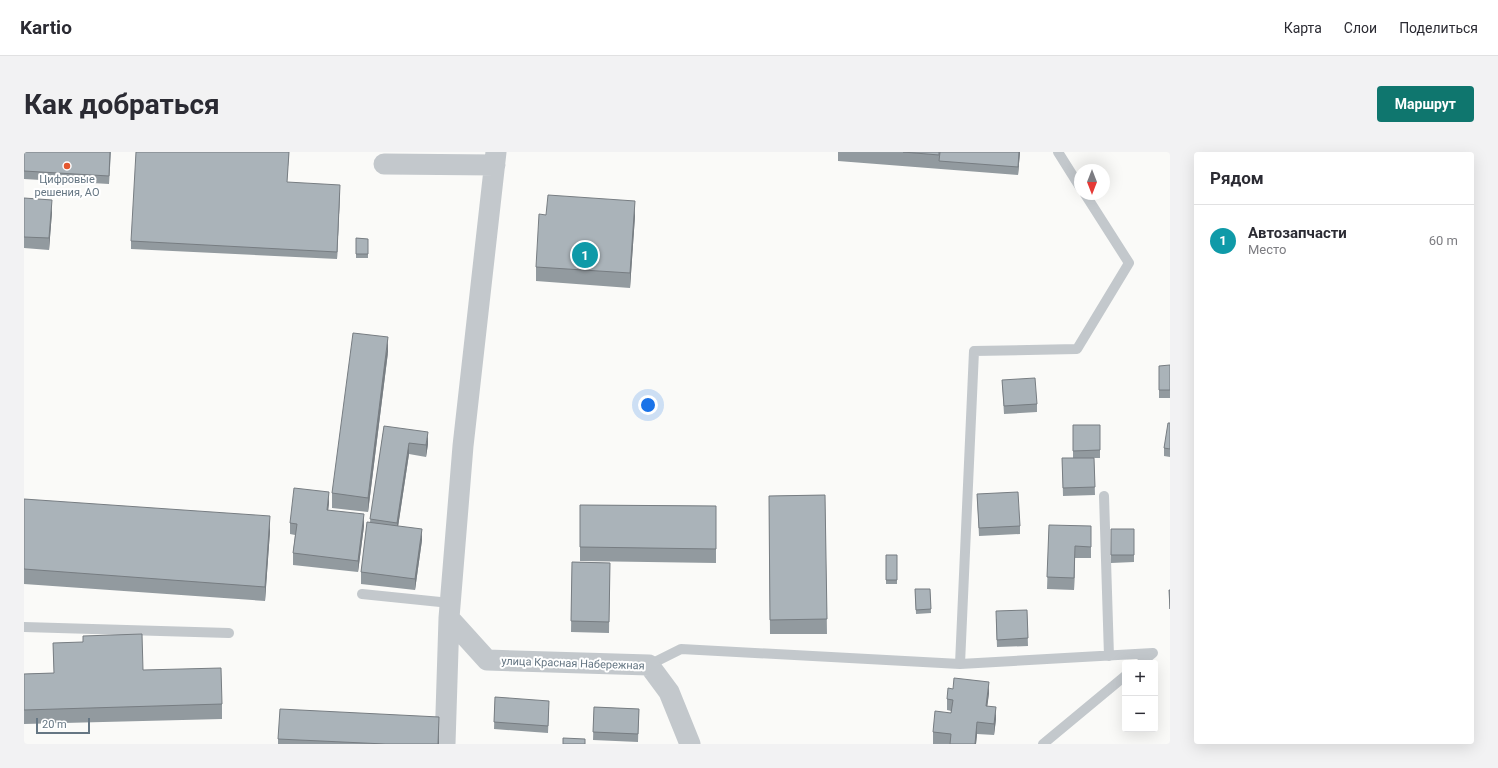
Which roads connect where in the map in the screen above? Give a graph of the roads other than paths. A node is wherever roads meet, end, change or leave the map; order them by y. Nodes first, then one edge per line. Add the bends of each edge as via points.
1 (1058, 152) edge
2 (496, 159) edge
3 (384, 164) dead end
4 (1074, 177) edge
5 (1089, 200) edge
6 (1104, 496) dead end
7 (362, 594) dead end
8 (450, 610) junction
9 (24, 628) edge
10 (229, 633) dead end
11 (1109, 656) junction
12 (1145, 660) edge
13 (960, 664) junction
14 (649, 665) junction
15 (1122, 678) edge
16 (445, 744) edge
17 (690, 744) edge
18 (1043, 744) edge

1 - 4 lane
2 - 3 street
2 - 8 street via 464,446
5 - 13 lane via 1129,263 1077,349 974,351
6 - 11 lane
7 - 8 lane
8 - 14 street, улица Красная Набережная via 487,660
8 - 16 street
9 - 10 lane
11 - 12 lane via 1153,653
11 - 13 lane
13 - 14 lane via 681,648
14 - 17 street, улица Красная Набережная via 669,692
15 - 18 lane

